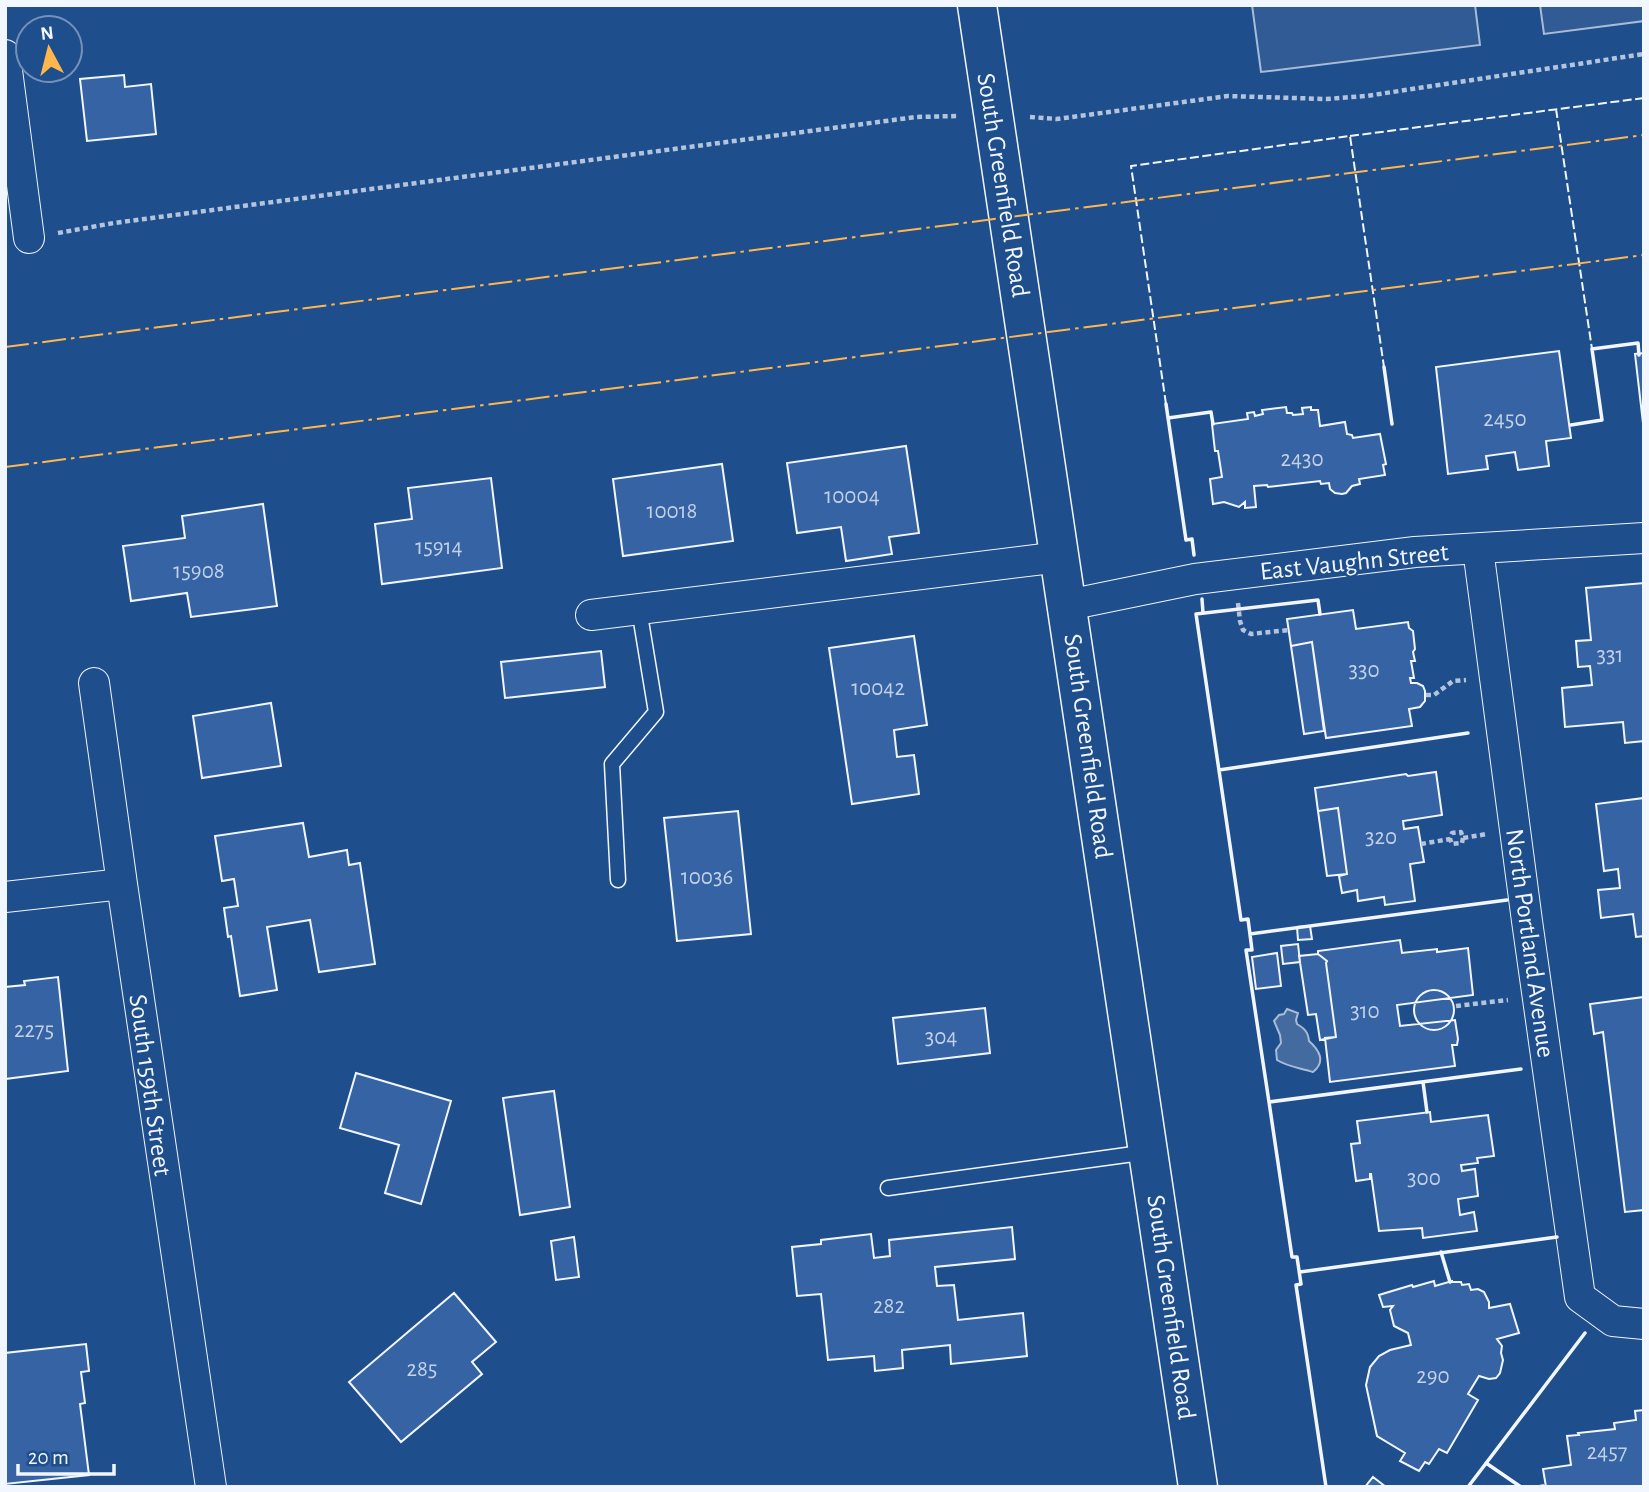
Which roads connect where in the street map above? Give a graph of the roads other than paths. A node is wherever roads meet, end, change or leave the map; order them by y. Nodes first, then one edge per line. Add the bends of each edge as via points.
1 (977, 5) edge
2 (5, 55) edge
3 (29, 238) road end
4 (1644, 538) edge
5 (1478, 549) junction
6 (1060, 557) junction
7 (1068, 605) junction
8 (639, 609) junction
9 (592, 615) dead end
10 (94, 684) dead end
11 (618, 880) dead end
12 (122, 884) junction
13 (5, 897) edge
14 (1149, 1152) junction
15 (888, 1188) dead end
16 (1644, 1324) edge
17 (211, 1487) edge
18 (1198, 1487) edge

1 - 6 main road, South Greenfield Road
2 - 3 street
4 - 5 street, East Vaughn Street
5 - 7 street, East Vaughn Street via 1415,552 1195,579
5 - 16 street, North Portland Avenue via 1580,1297 1613,1321
6 - 7 main road, South Greenfield Road
6 - 8 street
7 - 14 main road, South Greenfield Road
8 - 9 street
8 - 11 lane via 656,712 612,764
10 - 12 street, South 159th Street
12 - 13 street
12 - 17 street, South 159th Street
14 - 15 lane
14 - 18 main road, South Greenfield Road

